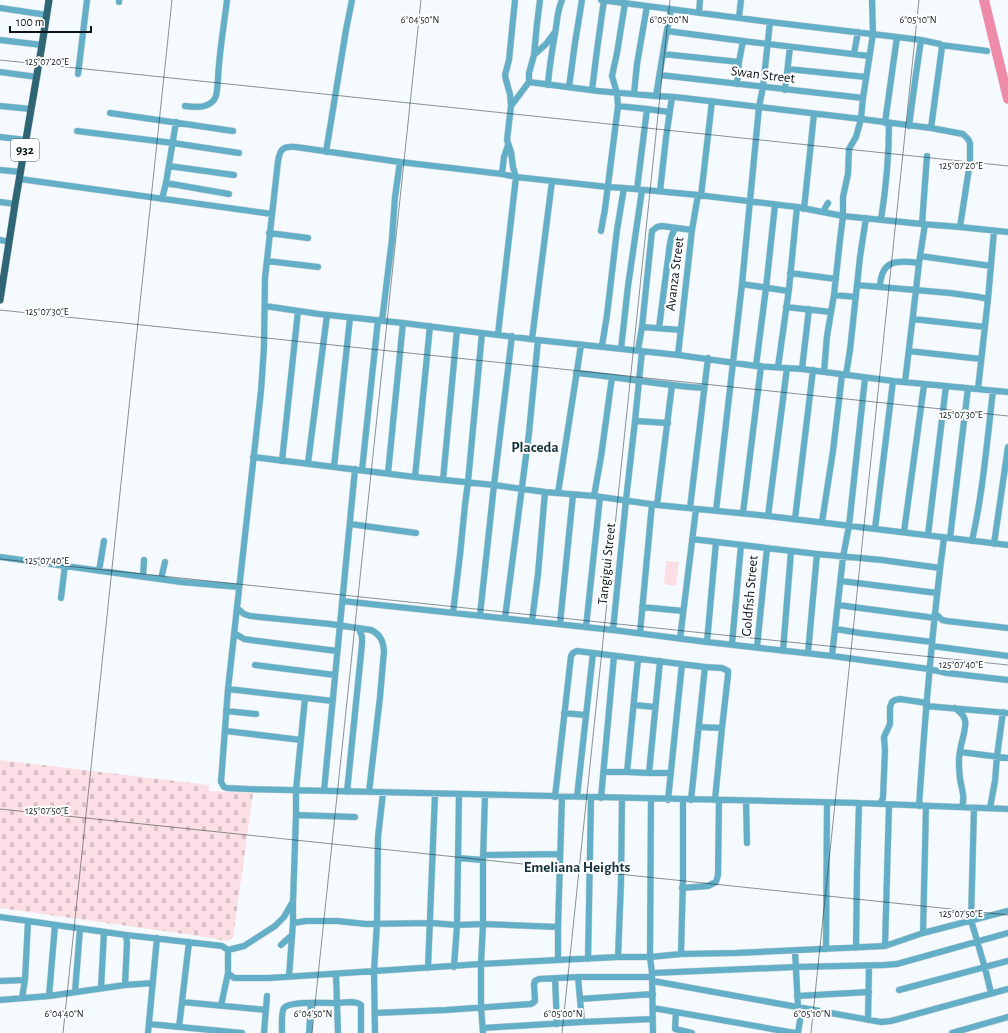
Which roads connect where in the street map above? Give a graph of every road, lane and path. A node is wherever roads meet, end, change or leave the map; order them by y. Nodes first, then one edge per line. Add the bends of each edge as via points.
1 (49, 0) edge
2 (88, 0) edge
3 (227, 0) edge
4 (352, 0) edge
5 (515, 0) edge
6 (540, 0) edge
7 (562, 0) edge
8 (582, 0) edge
9 (603, 0) edge
10 (700, 0) edge
11 (741, 0) edge
12 (872, 0) edge
13 (636, 2) edge
14 (625, 3) junction
15 (647, 6) junction
16 (0, 8) edge
17 (671, 9) junction
18 (698, 12) junction
19 (47, 15) junction
20 (739, 17) junction
21 (770, 22) junction
22 (667, 31) junction
23 (556, 32) junction
24 (858, 32) junction
25 (873, 34) junction
26 (897, 36) junction
27 (0, 40) edge
28 (921, 40) junction
29 (743, 41) junction
30 (768, 44) junction
31 (42, 45) junction
32 (941, 45) junction
33 (790, 47) junction
34 (987, 50) dead end
35 (663, 54) junction
36 (854, 54) junction
37 (534, 55) junction
38 (870, 56) junction
39 (739, 62) junction
40 (788, 69) junction
41 (0, 72) edge
42 (78, 74) dead end
43 (660, 76) junction
44 (37, 77) junction
45 (866, 77) junction
46 (529, 82) junction
47 (737, 84) junction
48 (548, 85) junction
49 (569, 87) junction
50 (763, 87) junction
51 (592, 90) junction
52 (784, 90) junction
53 (617, 93) junction
54 (634, 94) junction
55 (656, 96) junction
56 (672, 97) junction
57 (863, 98) junction
58 (712, 102) junction
59 (0, 106) edge
60 (185, 106) dead end
61 (511, 106) junction
62 (618, 106) junction
63 (759, 107) junction
64 (31, 109) junction
65 (647, 109) junction
66 (669, 112) junction
67 (110, 113) dead end
68 (814, 114) junction
69 (861, 119) junction
70 (176, 122) junction
71 (887, 123) junction
72 (909, 126) junction
73 (930, 128) junction
74 (77, 131) dead end
75 (233, 131) dead end
76 (0, 137) edge
77 (26, 140) junction
78 (172, 143) junction
79 (508, 145) junction
80 (326, 152) junction
81 (239, 153) dead end
82 (927, 156) dead end
83 (400, 162) junction
84 (169, 166) junction
85 (0, 170) edge
86 (502, 174) junction
87 (234, 175) dead end
88 (20, 176) junction
89 (516, 177) junction
90 (552, 181) junction
91 (166, 183) junction
92 (608, 187) junction
93 (624, 188) junction
94 (639, 189) junction
95 (660, 191) junction
96 (229, 194) dead end
97 (699, 196) junction
98 (162, 199) junction
99 (0, 202) edge
100 (750, 202) junction
101 (828, 203) dead end
102 (15, 204) junction
103 (775, 205) junction
104 (800, 208) junction
105 (824, 212) junction
106 (272, 214) junction
107 (843, 216) junction
108 (866, 218) junction
109 (881, 220) junction
110 (923, 224) junction
111 (960, 227) junction
112 (675, 228) junction
113 (692, 230) junction
114 (601, 231) dead end
115 (994, 231) junction
116 (1008, 232) edge
117 (270, 233) junction
118 (308, 238) dead end
119 (0, 240) edge
120 (9, 242) junction
121 (920, 256) junction
122 (267, 261) junction
123 (919, 263) junction
124 (991, 266) junction
125 (318, 267) dead end
126 (790, 273) junction
127 (836, 279) junction
128 (742, 284) junction
129 (858, 285) junction
130 (880, 287) junction
131 (766, 288) junction
132 (916, 290) junction
133 (788, 291) junction
134 (834, 295) junction
135 (856, 297) junction
136 (988, 299) junction
137 (0, 300) edge
138 (265, 306) junction
139 (786, 307) junction
140 (809, 309) junction
141 (298, 312) junction
142 (831, 312) junction
143 (327, 315) junction
144 (350, 318) junction
145 (913, 319) junction
146 (380, 320) junction
147 (403, 323) junction
148 (430, 326) junction
149 (642, 327) junction
150 (985, 327) junction
151 (659, 328) junction
152 (457, 330) junction
153 (681, 330) junction
154 (482, 333) junction
155 (498, 334) junction
156 (512, 336) junction
157 (535, 340) junction
158 (581, 345) junction
159 (602, 346) junction
160 (621, 348) junction
161 (640, 351) junction
162 (909, 351) junction
163 (678, 355) junction
164 (708, 358) junction
165 (981, 359) junction
166 (733, 362) junction
167 (758, 366) junction
168 (778, 367) junction
169 (787, 368) junction
170 (802, 369) junction
171 (813, 370) junction
172 (824, 372) junction
173 (576, 373) junction
174 (844, 375) junction
175 (612, 377) junction
176 (865, 378) junction
177 (639, 381) junction
178 (893, 381) junction
179 (905, 382) junction
180 (924, 384) junction
181 (672, 385) junction
182 (946, 386) junction
183 (704, 388) junction
184 (968, 388) junction
185 (978, 390) junction
186 (993, 391) junction
187 (1008, 392) edge
188 (635, 421) junction
189 (668, 422) junction
190 (1008, 447) edge
191 (254, 457) junction
192 (282, 461) junction
193 (308, 463) junction
194 (334, 467) junction
195 (355, 469) junction
196 (362, 470) junction
197 (388, 473) junction
198 (415, 477) junction
199 (443, 480) junction
200 (468, 482) junction
201 (494, 485) junction
202 (522, 489) junction
203 (546, 492) junction
204 (558, 493) junction
205 (573, 495) junction
206 (597, 497) junction
207 (626, 500) junction
208 (655, 505) junction
209 (693, 509) junction
210 (716, 511) junction
211 (743, 513) junction
212 (768, 516) junction
213 (795, 519) junction
214 (822, 522) junction
215 (350, 524) junction
216 (849, 526) junction
217 (875, 529) junction
218 (904, 532) junction
219 (416, 533) dead end
220 (928, 535) junction
221 (947, 538) junction
222 (692, 539) junction
223 (104, 541) dead end
224 (972, 541) junction
225 (716, 542) junction
226 (741, 544) junction
227 (994, 544) junction
228 (1008, 545) edge
229 (766, 548) junction
230 (791, 551) junction
231 (817, 554) junction
232 (0, 557) edge
233 (844, 557) junction
234 (144, 560) dead end
235 (165, 562) dead end
236 (65, 566) junction
237 (940, 568) junction
238 (99, 571) junction
239 (143, 577) junction
240 (161, 579) junction
241 (841, 581) junction
242 (240, 587) junction
243 (937, 593) junction
244 (61, 598) dead end
245 (342, 600) junction
246 (838, 605) junction
247 (642, 607) junction
248 (237, 608) junction
249 (683, 611) junction
250 (453, 613) junction
251 (480, 615) junction
252 (935, 615) junction
253 (505, 618) junction
254 (532, 621) junction
255 (560, 624) junction
256 (340, 626) junction
257 (586, 627) junction
258 (359, 628) junction
259 (1008, 628) edge
260 (836, 629) junction
261 (613, 630) junction
262 (234, 633) junction
263 (640, 633) junction
264 (680, 639) junction
265 (707, 642) junction
266 (732, 644) junction
267 (932, 644) junction
268 (757, 647) junction
269 (338, 651) junction
270 (783, 651) junction
271 (593, 652) junction
272 (808, 654) junction
273 (614, 656) junction
274 (832, 656) junction
275 (1008, 656) edge
276 (638, 659) junction
277 (660, 661) junction
278 (682, 664) junction
279 (255, 665) dead end
280 (705, 667) junction
281 (930, 669) junction
282 (335, 675) junction
283 (1008, 680) edge
284 (228, 689) junction
285 (306, 698) junction
286 (333, 701) junction
287 (926, 704) junction
288 (634, 705) junction
289 (655, 707) junction
290 (955, 708) junction
291 (226, 711) junction
292 (1006, 712) edge
293 (564, 713) junction
294 (256, 714) dead end
295 (586, 715) junction
296 (699, 727) junction
297 (722, 728) junction
298 (226, 731) junction
299 (301, 740) junction
300 (960, 752) junction
301 (997, 756) junction
302 (1008, 758) edge
303 (604, 772) junction
304 (627, 772) junction
305 (649, 773) junction
306 (671, 773) junction
307 (296, 790) junction
308 (324, 791) junction
309 (347, 792) junction
310 (369, 792) junction
311 (383, 793) junction
312 (435, 794) junction
313 (459, 794) junction
314 (485, 795) junction
315 (555, 797) junction
316 (562, 797) junction
317 (577, 797) junction
318 (591, 798) junction
319 (601, 798) junction
320 (622, 798) junction
321 (651, 799) junction
322 (668, 800) junction
323 (683, 800) junction
324 (690, 800) junction
325 (717, 800) junction
326 (746, 801) junction
327 (827, 803) junction
328 (859, 803) junction
329 (880, 804) junction
330 (889, 805) junction
331 (918, 806) junction
332 (926, 806) junction
333 (962, 807) junction
334 (974, 808) junction
335 (990, 808) junction
336 (1008, 809) edge
337 (296, 815) junction
338 (355, 818) dead end
339 (746, 843) dead end
340 (560, 854) junction
341 (483, 857) junction
342 (458, 858) junction
343 (682, 888) junction
344 (293, 902) junction
345 (1008, 911) edge
346 (0, 917) edge
347 (971, 920) junction
348 (28, 921) junction
349 (377, 923) junction
350 (431, 923) junction
351 (293, 924) junction
352 (483, 924) junction
353 (55, 925) junction
354 (457, 925) junction
355 (558, 927) junction
356 (80, 929) junction
357 (104, 932) junction
358 (923, 933) junction
359 (1008, 933) edge
360 (126, 935) junction
361 (292, 935) junction
362 (157, 938) junction
363 (189, 942) junction
364 (978, 942) junction
365 (281, 945) dead end
366 (885, 946) junction
367 (856, 948) junction
368 (826, 949) junction
369 (228, 950) junction
370 (795, 951) junction
371 (681, 954) junction
372 (650, 956) junction
373 (618, 957) junction
374 (588, 959) junction
375 (558, 960) junction
376 (1008, 962) edge
377 (480, 964) junction
378 (869, 966) junction
379 (454, 967) junction
380 (796, 967) junction
381 (428, 968) junction
382 (985, 968) junction
383 (374, 971) junction
384 (228, 974) junction
385 (336, 974) junction
386 (289, 976) junction
387 (578, 977) junction
388 (653, 977) junction
389 (555, 978) junction
390 (25, 980) junction
391 (0, 981) edge
392 (153, 983) junction
393 (126, 985) junction
394 (101, 988) junction
395 (1008, 989) edge
396 (899, 990) dead end
397 (75, 992) junction
398 (869, 992) junction
399 (991, 993) junction
400 (653, 994) junction
401 (49, 996) junction
402 (267, 996) dead end
403 (797, 996) junction
404 (22, 998) junction
405 (580, 999) junction
406 (0, 1000) edge
407 (182, 1002) junction
408 (311, 1003) junction
409 (337, 1003) junction
410 (221, 1006) junction
411 (481, 1007) junction
412 (800, 1007) junction
413 (653, 1008) junction
414 (266, 1010) junction
415 (676, 1012) junction
416 (375, 1013) junction
417 (653, 1019) junction
418 (1008, 1019) edge
419 (868, 1020) junction
420 (582, 1022) junction
421 (149, 1024) junction
422 (557, 1024) junction
423 (179, 1027) junction
424 (483, 1030) edge
425 (148, 1033) edge
426 (242, 1033) edge
427 (264, 1033) edge
428 (282, 1033) edge
429 (308, 1033) edge
430 (338, 1033) edge
431 (360, 1033) edge
432 (375, 1033) edge
433 (653, 1033) edge
434 (692, 1033) edge
435 (796, 1033) edge
436 (952, 1033) edge

1 - 19 main road, 932
2 - 42 street
3 - 60 street via 215,99 202,107
4 - 80 street
5 - 61 street via 505,75
6 - 37 street
7 - 23 street
8 - 49 street
9 - 14 street
9 - 51 street
10 - 18 street
11 - 20 street
12 - 25 street
13 - 14 street
13 - 15 street
14 - 53 street via 612,76
15 - 17 street
15 - 54 street
16 - 19 street
17 - 18 street
17 - 22 street
18 - 20 street
19 - 31 main road, 932
20 - 21 street
21 - 24 street
21 - 30 street
22 - 29 street
22 - 35 street
23 - 37 street
23 - 48 street via 550,58
24 - 25 street
24 - 36 street
25 - 26 street
25 - 38 street
26 - 28 street
26 - 71 street
27 - 31 street
28 - 32 street
28 - 72 street
29 - 30 street
29 - 39 street
30 - 33 street
30 - 50 street
31 - 44 main road, 932
32 - 34 street
32 - 73 street
33 - 36 street
33 - 40 street
35 - 39 street
35 - 43 street
36 - 38 street
37 - 46 street
38 - 45 street
39 - 47 street
40 - 45 street
40 - 52 street
41 - 44 street
43 - 47 street, Swan Street
43 - 55 street
44 - 64 main road, 932
45 - 57 street
46 - 48 street
46 - 61 street
47 - 50 street, Swan Street
48 - 49 street
49 - 51 street
50 - 52 street, Swan Street
50 - 63 street
51 - 53 street
52 - 57 street, Swan Street
53 - 54 street
53 - 62 street
54 - 55 street
55 - 56 street
56 - 58 street
56 - 66 street
57 - 69 street
58 - 63 street
58 - 97 street, Avanza Street
59 - 64 street
61 - 79 street
62 - 65 street
62 - 92 street
63 - 68 street
63 - 100 street
64 - 77 main road, 932
65 - 66 street
65 - 94 street
66 - 95 street
67 - 70 street
68 - 69 street
68 - 104 street
69 - 71 street
69 - 107 street via 849,150
70 - 75 street
70 - 78 street
71 - 72 street
71 - 109 street via 888,165
72 - 73 street
73 - 111 street via 963,134 970,143 970,162
74 - 78 street
76 - 77 street
77 - 88 main road, 932
78 - 81 street
78 - 84 street
79 - 86 street
79 - 89 street
80 - 83 street
80 - 106 street via 291,147 283,149 279,155
82 - 110 street
83 - 86 street
83 - 146 street
84 - 87 street
84 - 91 street
85 - 88 street
86 - 89 street
88 - 98 street
88 - 102 main road, 932
89 - 90 street
89 - 155 street
90 - 92 street
90 - 157 street
91 - 96 street
91 - 98 street
92 - 93 street
92 - 114 street
93 - 94 street
93 - 159 street
94 - 95 street
94 - 160 street
95 - 97 street
97 - 100 street
97 - 113 street, Avanza Street
98 - 106 street
99 - 102 street
100 - 103 street
100 - 128 street
101 - 105 street
102 - 120 main road, 932
103 - 104 street
103 - 131 street
104 - 105 street
104 - 126 street
105 - 107 street
106 - 117 street
107 - 108 street
107 - 127 street
108 - 109 street
108 - 129 street
109 - 110 street
110 - 111 street
110 - 121 street
111 - 115 street
112 - 113 street, Tangigui Street
112 - 149 street, Tangigui Street via 657,227 652,231
112 - 151 street via 670,243
113 - 153 street, Avanza Street
115 - 116 street
115 - 124 street
117 - 118 street
117 - 122 street
119 - 120 street
120 - 137 main road, 932
121 - 123 street
121 - 124 street
122 - 125 street
122 - 138 street
123 - 130 street via 888,265 882,275
123 - 132 street
124 - 136 street
126 - 127 street
126 - 133 street
127 - 134 street
128 - 131 street
128 - 166 street
129 - 130 street
129 - 135 street
130 - 132 street
131 - 133 street
131 - 167 street
132 - 136 street
132 - 145 street
133 - 139 street
134 - 135 street
134 - 142 street
135 - 174 street via 850,356
136 - 150 street
138 - 141 street
138 - 191 street via 263,370
139 - 140 street
139 - 168 street
140 - 142 street
140 - 170 street
141 - 143 street
141 - 192 street
142 - 172 street
143 - 144 street
143 - 193 street
144 - 146 street
144 - 194 street
145 - 150 street
145 - 162 street
146 - 147 street
146 - 196 street
147 - 148 street
147 - 197 street
148 - 152 street
148 - 198 street
149 - 151 street
149 - 161 street, Tangigui Street
150 - 165 street
151 - 153 street
152 - 154 street
152 - 199 street
153 - 163 street, Avanza Street
154 - 155 street
154 - 200 street
155 - 156 street
156 - 157 street
156 - 201 street
157 - 158 street
157 - 202 street via 529,433
158 - 159 street
158 - 173 street
159 - 160 street
160 - 161 street
161 - 163 street
161 - 177 street, Tangigui Street
162 - 165 street
162 - 179 street
163 - 164 street
164 - 166 street
164 - 183 street
165 - 185 street
166 - 167 street
166 - 210 street
167 - 168 street
167 - 211 street
168 - 169 street
169 - 170 street
169 - 212 street
170 - 171 street
171 - 172 street
171 - 213 street
172 - 174 street
173 - 175 street
173 - 204 street
174 - 176 street
174 - 214 street
175 - 177 street
175 - 206 street
176 - 178 street
176 - 216 street
177 - 181 street
177 - 188 street, Tangigui Street
178 - 179 street
178 - 217 street
179 - 180 street
180 - 182 street
180 - 218 street
181 - 183 street
181 - 189 street
182 - 184 street
182 - 220 street
183 - 209 street
184 - 185 street
184 - 221 street
185 - 186 street
186 - 187 street
186 - 224 street
188 - 189 street
188 - 207 street, Tangigui Street
189 - 208 street
190 - 227 street
191 - 192 street
191 - 242 street
192 - 193 street
193 - 194 street
194 - 195 street
195 - 196 street
195 - 215 street
196 - 197 street
197 - 198 street
198 - 199 street
199 - 200 street
200 - 201 street
200 - 250 street
201 - 202 street
201 - 251 street
202 - 203 street
202 - 253 street
203 - 204 street
203 - 254 street
204 - 205 street
205 - 206 street
205 - 255 street
206 - 207 street
206 - 257 street
207 - 208 street
207 - 261 street, Tangigui Street
208 - 209 street
208 - 247 street
209 - 210 street
209 - 222 street
210 - 211 street
211 - 212 street
212 - 213 street
213 - 214 street
214 - 216 street
215 - 219 street
215 - 245 street
216 - 217 street
216 - 233 street
217 - 218 street
218 - 220 street
220 - 221 street
221 - 224 street
221 - 237 street
222 - 225 street
222 - 249 street
223 - 238 street
224 - 227 street
225 - 226 street
225 - 265 street
226 - 229 street
226 - 266 street
227 - 228 street
229 - 230 street
229 - 268 street, Goldfish Street
230 - 231 street
230 - 270 street
231 - 233 street
231 - 272 street
232 - 236 street
233 - 237 street
233 - 241 street
234 - 239 street
235 - 240 street
236 - 238 street
236 - 244 street
237 - 243 street
238 - 239 street
239 - 240 street
240 - 242 street
241 - 243 street
241 - 246 street
242 - 248 street
243 - 252 street
245 - 250 street
245 - 256 street
246 - 252 street
246 - 260 street
247 - 249 street
247 - 263 street
248 - 256 street via 250,616
248 - 262 street
249 - 264 street
250 - 251 street
251 - 253 street
252 - 259 street via 947,621
252 - 267 street
253 - 254 street
254 - 255 street
255 - 257 street
256 - 258 street
256 - 269 street
257 - 261 street
258 - 309 street via 362,644
258 - 310 street via 371,630 381,637 384,651
260 - 267 street
260 - 274 street
261 - 263 street
262 - 269 street via 244,639
262 - 284 street
263 - 264 street
264 - 265 street
265 - 266 street
266 - 268 street
267 - 275 street
267 - 281 street
268 - 270 street
269 - 282 street
270 - 272 street
271 - 273 street
271 - 293 street via 577,651 571,656
271 - 295 street
272 - 274 street
273 - 276 street
273 - 303 street
274 - 281 street
276 - 277 street
276 - 288 street
277 - 278 street
277 - 289 street
278 - 280 street
278 - 306 street
279 - 282 street
280 - 296 street
280 - 297 street via 728,671
281 - 283 street
281 - 287 street
282 - 286 street
284 - 285 street
284 - 291 street
285 - 286 street
285 - 299 street
286 - 308 street
287 - 290 street
287 - 329 street via 900,698 892,702 890,724 884,737 884,790
287 - 331 street
288 - 289 street
288 - 304 street
289 - 305 street
290 - 292 street
290 - 300 street via 961,712 965,720
291 - 294 street
291 - 298 street
292 - 301 street
293 - 295 street
293 - 315 street
295 - 317 street
296 - 297 street
296 - 324 street
297 - 325 street
298 - 299 street
298 - 307 street via 221,778 224,787
299 - 307 street
300 - 301 street
300 - 333 street via 960,781 964,794
301 - 302 street
301 - 335 street
303 - 304 street
303 - 319 street
304 - 305 street
305 - 306 street
306 - 322 street
307 - 308 street
307 - 337 street
308 - 309 street
309 - 310 street
310 - 311 street
311 - 312 street
311 - 349 street via 378,837
312 - 313 street
312 - 350 street
313 - 314 street
313 - 342 street
314 - 315 street
314 - 341 street
315 - 316 street
316 - 317 street
316 - 340 street
317 - 318 street
318 - 319 street
318 - 374 street
319 - 320 street
320 - 321 street
320 - 373 street
321 - 322 street
321 - 372 street
322 - 323 street
323 - 324 street
323 - 343 street
324 - 325 street
325 - 326 street
325 - 343 street via 716,882 708,886
326 - 327 street
326 - 339 street
327 - 328 street
327 - 368 street
328 - 329 street
328 - 367 street
329 - 330 street
330 - 331 street
330 - 366 street
331 - 332 street
332 - 333 street
332 - 358 street
333 - 334 street
334 - 335 street
334 - 347 street
335 - 336 street
337 - 338 street
337 - 344 street
340 - 341 street
340 - 355 street
341 - 342 street
341 - 352 street
342 - 354 street
343 - 371 street
344 - 351 street
344 - 369 street via 275,926 244,946
345 - 347 street
346 - 348 street
347 - 358 street
347 - 364 street
348 - 353 street
348 - 390 street
349 - 350 street
349 - 351 street via 329,921
349 - 383 street
350 - 354 street
350 - 381 street
351 - 361 street
352 - 354 street
352 - 355 street
352 - 377 street
353 - 356 street
353 - 401 street
354 - 379 street
355 - 375 street
356 - 357 street
356 - 397 street
357 - 360 street
357 - 394 street
358 - 366 street
359 - 364 street
360 - 362 street
360 - 393 street
361 - 365 street
361 - 386 street
362 - 363 street
362 - 392 street
363 - 369 street via 222,946
363 - 407 street
364 - 378 street via 897,964
364 - 382 street
366 - 367 street
367 - 368 street
368 - 370 street
369 - 384 street
370 - 371 street
370 - 380 street
371 - 372 street
372 - 373 street
372 - 388 street
373 - 374 street
374 - 375 street
375 - 377 street
376 - 382 street
377 - 379 street
377 - 411 street
378 - 380 street
378 - 398 street
379 - 381 street
380 - 388 street
380 - 403 street
381 - 383 street
382 - 396 street
382 - 399 street
383 - 385 street
383 - 416 street
384 - 386 street via 234,978
384 - 410 street
385 - 386 street
385 - 409 street
387 - 388 street
387 - 389 street
387 - 405 street
388 - 400 street
388 - 412 street
389 - 411 street via 536,980 535,1001 531,1004
389 - 422 street
390 - 391 street
390 - 404 street
392 - 393 street
392 - 421 street
393 - 394 street
394 - 397 street
395 - 399 street
397 - 401 street
398 - 403 street
398 - 419 street
399 - 419 street via 891,1021
400 - 405 street
400 - 413 street
401 - 404 street
402 - 414 street
403 - 412 street
404 - 406 street
405 - 420 street
407 - 410 street
407 - 423 street
408 - 409 street
408 - 428 street via 294,1004 284,1008
408 - 429 street
409 - 430 street
409 - 431 street via 360,1003
410 - 414 street
411 - 416 street
411 - 424 street
412 - 419 street
412 - 435 street
413 - 415 street
413 - 417 street
414 - 427 street
415 - 434 street via 675,1029
415 - 435 street
416 - 432 street
417 - 420 street
417 - 433 street
418 - 436 street
420 - 422 street
421 - 423 street
421 - 425 street
422 - 424 street
423 - 426 street

